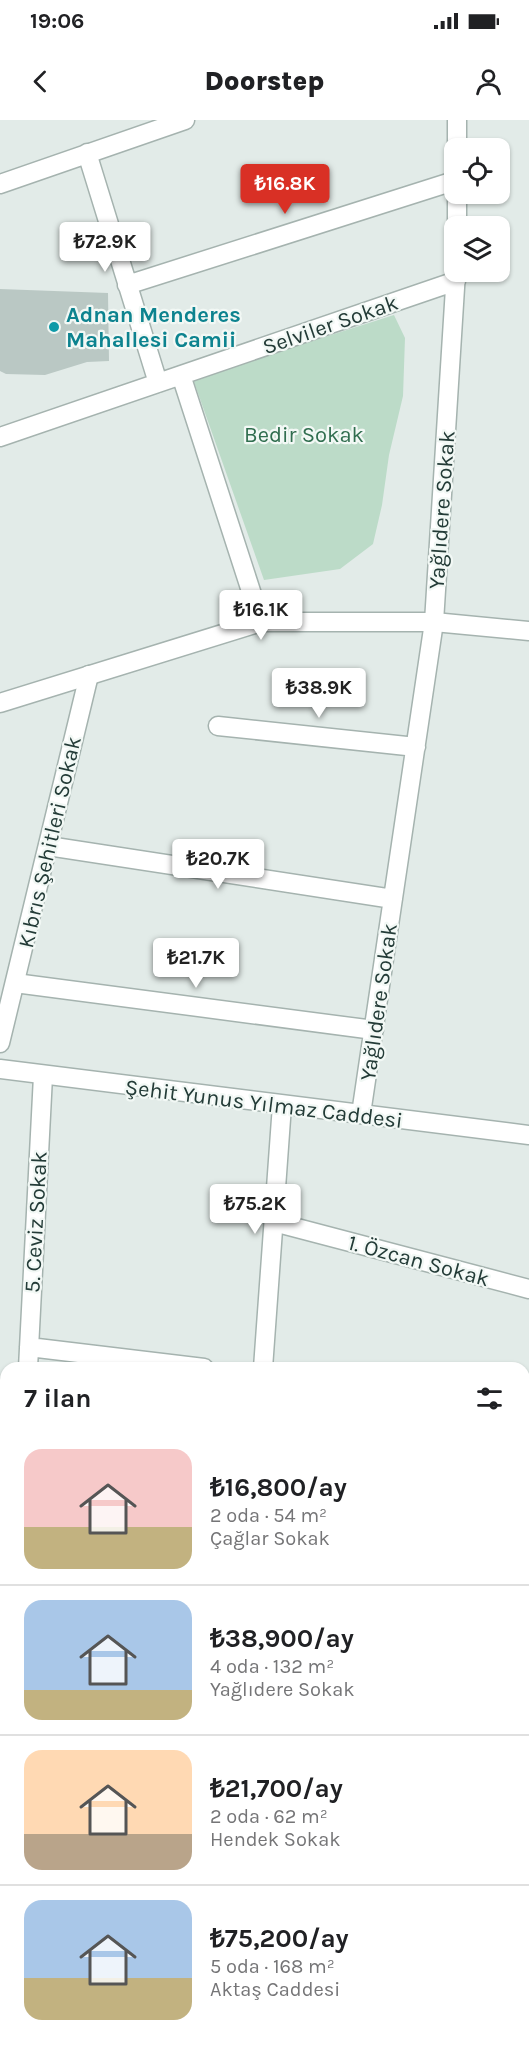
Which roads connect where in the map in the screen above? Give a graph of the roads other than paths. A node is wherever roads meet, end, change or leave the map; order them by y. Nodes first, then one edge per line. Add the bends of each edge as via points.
1 (184, 120) edge
2 (457, 120) edge
3 (457, 138) edge
4 (87, 153) junction
5 (0, 184) edge
6 (444, 184) edge
7 (444, 280) edge
8 (456, 282) edge
9 (127, 285) junction
10 (181, 375) junction
11 (158, 382) junction
12 (0, 437) edge
13 (261, 622) junction
14 (434, 622) junction
15 (529, 631) edge
16 (89, 675) junction
17 (0, 703) edge
18 (218, 726) dead end
19 (416, 747) junction
20 (48, 846) junction
21 (393, 899) junction
22 (15, 983) junction
23 (374, 1030) junction
24 (0, 1043) edge
25 (0, 1069) edge
26 (43, 1076) junction
27 (282, 1105) junction
28 (361, 1114) junction
29 (529, 1135) edge
30 (274, 1222) junction
31 (529, 1289) edge
32 (29, 1347) junction
33 (28, 1362) edge
34 (154, 1362) edge
35 (263, 1362) edge

1 - 4 street
2 - 3 street
4 - 5 street
4 - 9 street
6 - 9 street
7 - 10 street, Selviler Sokak
8 - 14 street, Yağlıdere Sokak
9 - 11 street
10 - 11 street, Selviler Sokak
10 - 13 street
11 - 12 street, Selviler Sokak
13 - 14 street
13 - 16 street
14 - 15 street
14 - 19 street, Yağlıdere Sokak
16 - 17 street
16 - 20 street, Kıbrıs Şehitleri Sokak
18 - 19 street
19 - 21 street, Yağlıdere Sokak
20 - 21 street
20 - 22 street, Kıbrıs Şehitleri Sokak
21 - 23 street, Yağlıdere Sokak
22 - 23 street
22 - 24 street, Kıbrıs Şehitleri Sokak
23 - 28 street, Yağlıdere Sokak
25 - 26 street, Şehit Yunus Yılmaz Caddesi
26 - 27 street, Şehit Yunus Yılmaz Caddesi
26 - 32 street, 5. Ceviz Sokak
27 - 28 street, Şehit Yunus Yılmaz Caddesi
27 - 30 street
28 - 29 street, Şehit Yunus Yılmaz Caddesi
30 - 31 street, 1. Özcan Sokak
30 - 35 street
32 - 33 street, 5. Ceviz Sokak
32 - 34 street

